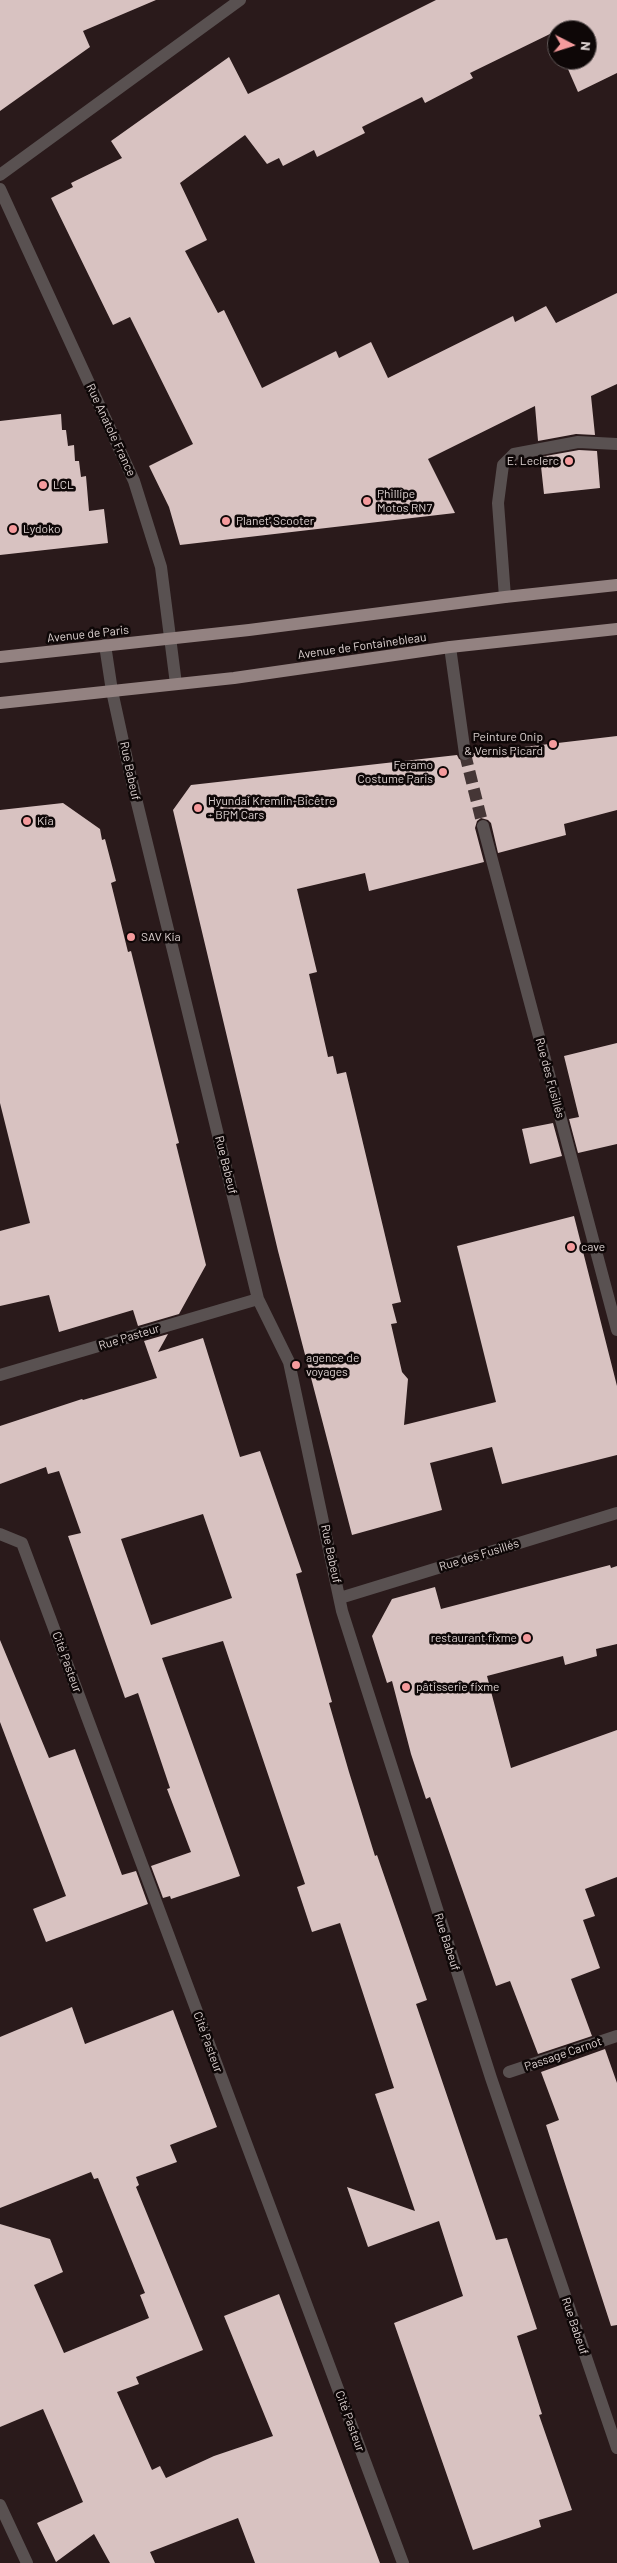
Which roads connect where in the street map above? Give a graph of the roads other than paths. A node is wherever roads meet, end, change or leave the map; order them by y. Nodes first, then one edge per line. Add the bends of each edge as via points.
1 (240, 0) edge
2 (1, 171) edge
3 (0, 189) edge
4 (617, 444) edge
5 (617, 585) edge
6 (505, 597) junction
7 (617, 629) edge
8 (175, 638) junction
9 (105, 646) junction
10 (450, 647) junction
11 (0, 657) edge
12 (176, 684) junction
13 (112, 691) junction
14 (0, 703) edge
15 (465, 754) tunnel mouth
16 (484, 826) tunnel mouth
17 (258, 1300) junction
18 (617, 1330) edge
19 (0, 1375) edge
20 (617, 1513) edge
21 (0, 1534) edge
22 (340, 1598) junction
23 (617, 2036) edge
24 (510, 2072) dead end
25 (617, 2448) edge
26 (0, 2505) edge
27 (27, 2563) edge
28 (403, 2563) edge

1 - 2 street
3 - 8 street, Rue Anatole France via 134,481 161,567
4 - 6 street via 578,442 523,452 514,454 502,465 498,504
5 - 6 main road
6 - 8 main road
7 - 10 main road, Avenue de Fontainebleau
8 - 9 main road, Avenue de Paris
8 - 12 street, Rue Anatole France
9 - 11 main road, Avenue de Paris
9 - 13 street, Rue Babeuf
10 - 12 main road, Avenue de Fontainebleau
10 - 15 street
12 - 13 main road, Avenue de Fontainebleau
13 - 14 main road
13 - 17 street, Rue Babeuf
16 - 18 street, Rue des Fusillés
17 - 19 street, Rue Pasteur
17 - 22 street, Rue Babeuf via 289,1362
20 - 22 street, Rue des Fusillés
21 - 28 street, Cité Pasteur via 22,1543
22 - 25 street, Rue Babeuf via 491,2078
23 - 24 street, Passage Carnot
26 - 27 street

